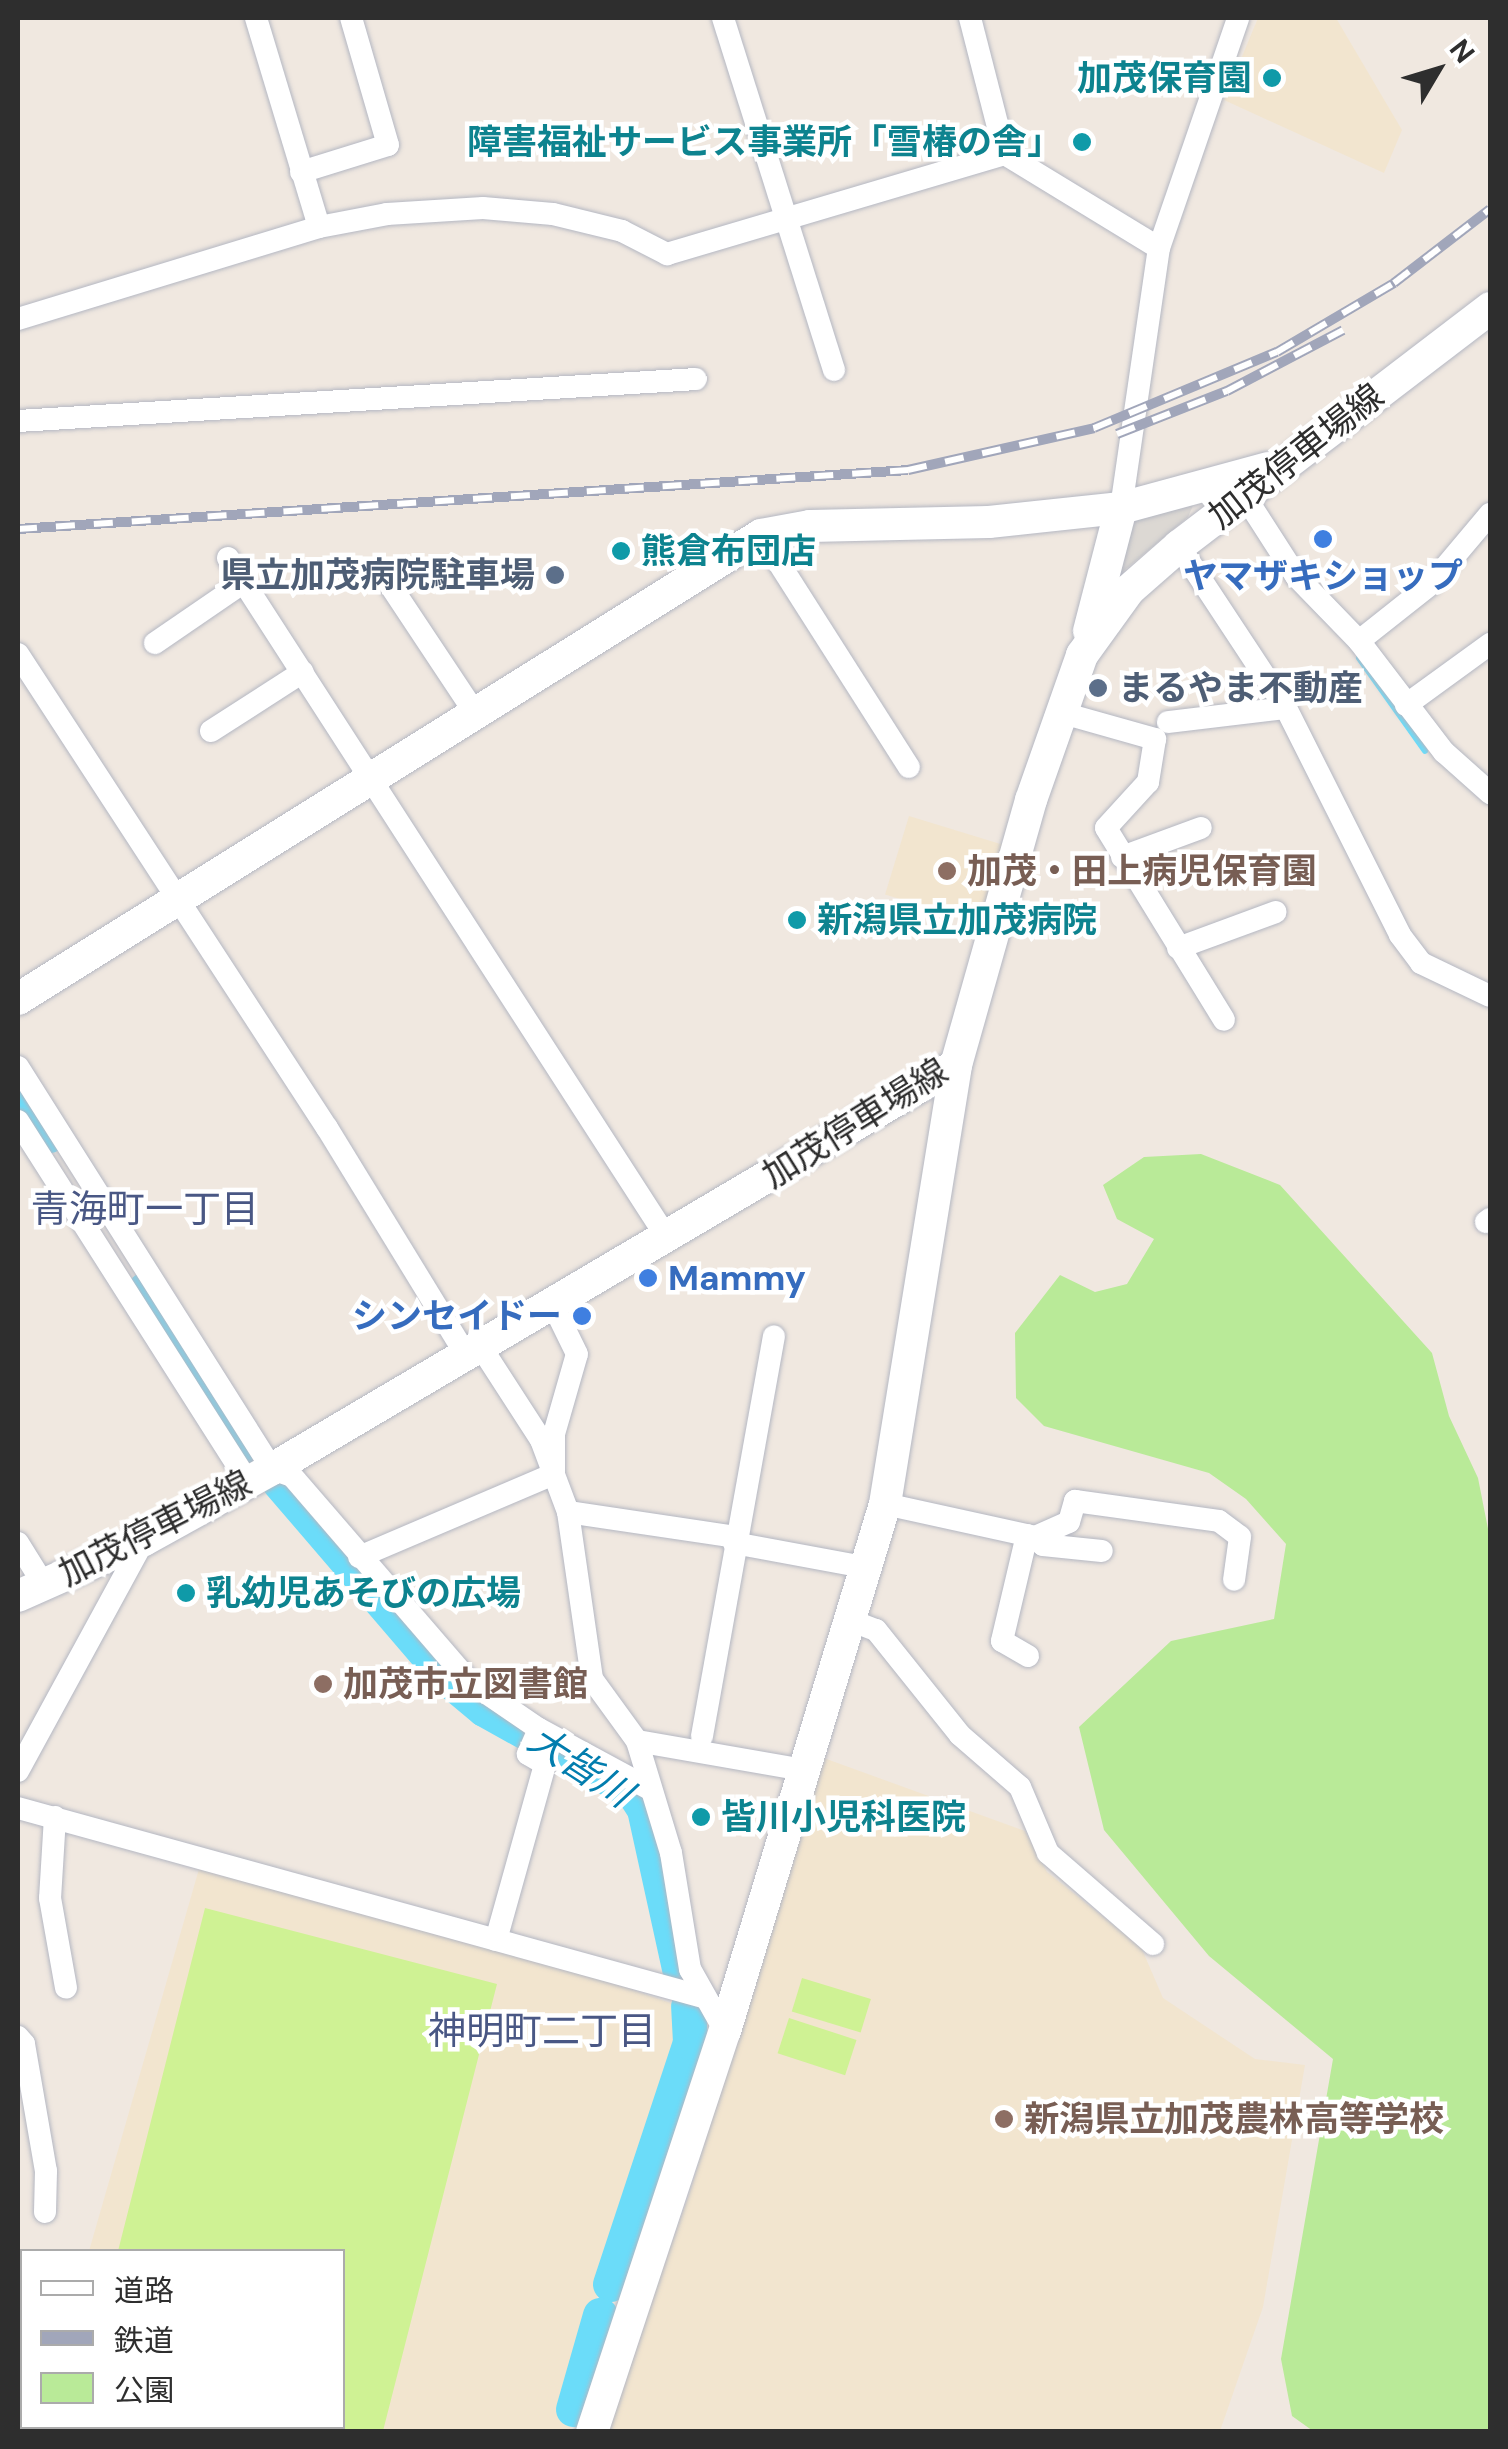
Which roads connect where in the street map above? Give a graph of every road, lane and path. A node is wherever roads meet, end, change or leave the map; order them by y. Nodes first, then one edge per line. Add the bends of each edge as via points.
1 (256, 18) edge
2 (351, 18) edge
3 (723, 18) edge
4 (970, 18) edge
5 (1238, 18) edge
6 (1005, 154) junction
7 (301, 172) junction
8 (784, 217) junction
9 (319, 227) junction
10 (1159, 248) junction
11 (1487, 318) edge
12 (18, 319) edge
13 (834, 370) dead end
14 (696, 378) dead end
15 (18, 421) edge
16 (1284, 462) junction
17 (1244, 495) junction
18 (1121, 508) junction
19 (1490, 514) edge
20 (760, 535) junction
21 (1179, 546) junction
22 (228, 558) dead end
23 (386, 580) dead end
24 (244, 582) junction
25 (1359, 640) junction
26 (155, 642) dead end
27 (1490, 644) edge
28 (18, 654) edge
29 (1082, 654) junction
30 (303, 672) junction
31 (1406, 705) junction
32 (1286, 708) junction
33 (1059, 712) junction
34 (475, 713) junction
35 (1168, 722) dead end
36 (211, 731) dead end
37 (909, 767) dead end
38 (1485, 777) edge
39 (372, 779) junction
40 (1201, 828) dead end
41 (1122, 857) junction
42 (177, 900) junction
43 (1276, 912) dead end
44 (1178, 948) junction
45 (1490, 996) edge
46 (18, 999) edge
47 (1224, 1020) dead end
48 (956, 1065) junction
49 (18, 1068) edge
50 (18, 1121) edge
51 (668, 1238) junction
52 (552, 1302) junction
53 (774, 1336) dead end
54 (472, 1348) junction
55 (259, 1474) junction
56 (554, 1474) junction
57 (885, 1504) junction
58 (568, 1512) junction
59 (1031, 1536) junction
60 (144, 1540) junction
61 (735, 1540) junction
62 (18, 1543) edge
63 (1102, 1551) dead end
64 (359, 1557) junction
65 (864, 1567) junction
66 (1234, 1580) dead end
67 (31, 1590) edge
68 (852, 1620) junction
69 (1028, 1656) dead end
70 (539, 1729) junction
71 (702, 1736) dead end
72 (637, 1742) junction
73 (803, 1770) junction
74 (18, 1771) edge
75 (648, 1788) junction
76 (18, 1808) edge
77 (54, 1818) junction
78 (496, 1940) junction
79 (1153, 1944) dead end
80 (66, 1988) dead end
81 (703, 1997) junction
82 (724, 2031) junction
83 (18, 2037) edge
84 (45, 2212) dead end
85 (592, 2432) edge

1 - 7 street
2 - 7 street via 388,145
3 - 8 street
4 - 6 street
5 - 10 street
6 - 8 street
6 - 10 street
7 - 9 street
8 - 9 street via 667,254 622,231 553,214 483,208
8 - 13 street
9 - 12 street
10 - 18 street
11 - 16 street, 加茂停車場線
14 - 15 street
16 - 17 street, 加茂停車場線
16 - 18 street
17 - 21 street, 加茂停車場線
17 - 25 street via 1296,576
18 - 20 street via 989,522 810,526
18 - 29 street
19 - 25 street via 1431,584
20 - 34 street
20 - 37 street
21 - 29 street, 加茂停車場線 via 1129,590
21 - 32 street
22 - 24 street
23 - 34 street
24 - 26 street
24 - 30 street
25 - 31 street
27 - 31 street
28 - 42 street
29 - 33 street, 加茂停車場線
30 - 36 street
30 - 39 street
31 - 38 street
32 - 35 street
32 - 45 street via 1400,935 1421,963
33 - 41 street via 1157,743 1138,800 1106,828
33 - 48 street, 加茂停車場線
34 - 39 street
39 - 42 street
39 - 51 street
40 - 41 street
41 - 44 street
42 - 46 street
42 - 54 street
43 - 44 street
44 - 47 street
48 - 51 street, 加茂停車場線
48 - 57 street
49 - 55 street
50 - 55 street
51 - 52 street, 加茂停車場線
52 - 54 street, 加茂停車場線
52 - 56 street via 577,1354 554,1434
53 - 61 street
54 - 55 street, 加茂停車場線
54 - 56 street via 541,1440
55 - 60 street, 加茂停車場線
55 - 64 street via 292,1476
56 - 58 street
56 - 64 street
57 - 59 street
57 - 65 street
58 - 61 street
58 - 72 street via 592,1679
59 - 63 street via 1043,1545
59 - 66 street via 1068,1522 1074,1500 1219,1520 1240,1538
59 - 69 street via 1002,1641
60 - 67 street, 加茂停車場線
60 - 74 street
61 - 65 street
61 - 71 street
62 - 67 street
64 - 70 street via 470,1682
65 - 68 street
68 - 73 street
68 - 79 street via 876,1630 960,1735 1020,1787 1048,1853
70 - 75 street
70 - 78 street via 528,1754 545,1764
72 - 73 street
72 - 75 street
73 - 82 street
75 - 81 street via 671,1854 690,1968
76 - 77 street
77 - 78 street
77 - 80 street via 50,1898
78 - 81 street
81 - 82 street
82 - 85 street
83 - 84 street via 46,2170

